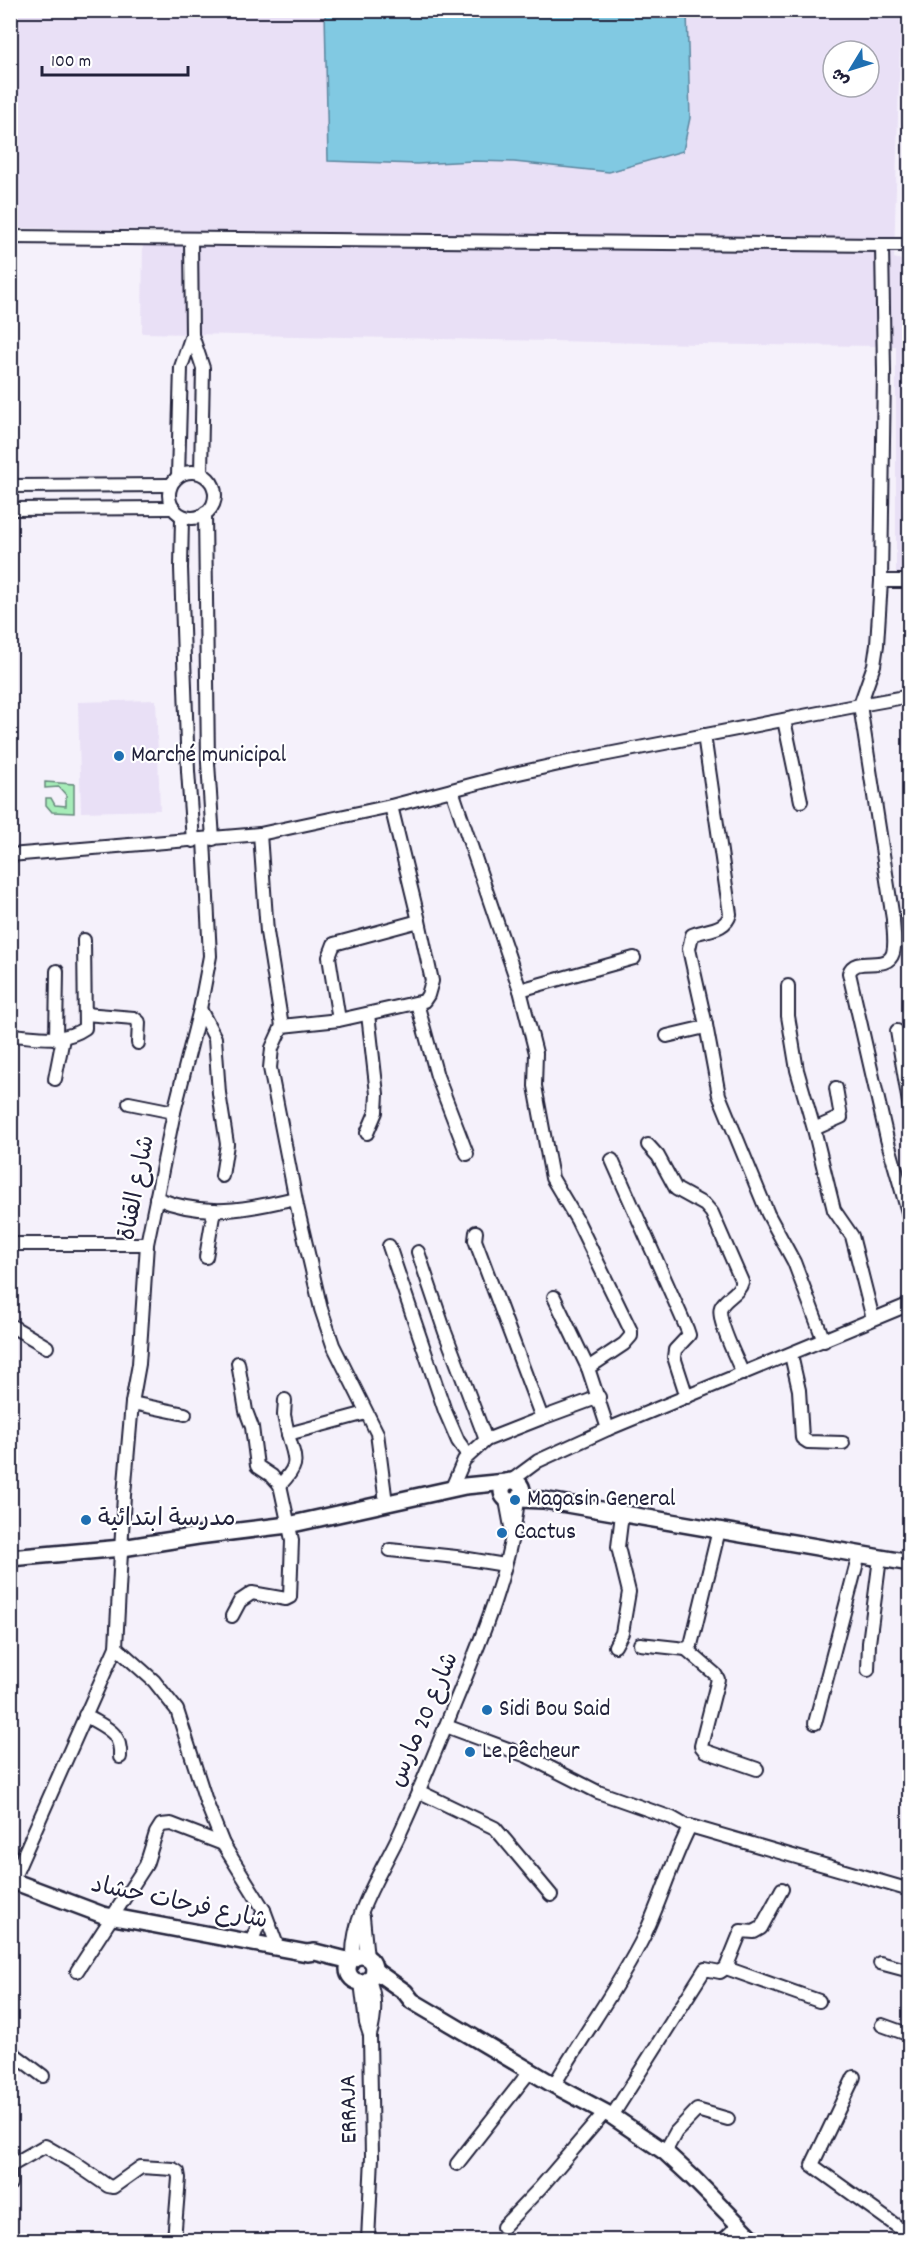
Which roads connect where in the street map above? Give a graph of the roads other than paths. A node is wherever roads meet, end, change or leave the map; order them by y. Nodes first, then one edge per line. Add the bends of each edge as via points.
1 (10, 237) edge
2 (191, 238) junction
3 (882, 245) junction
4 (909, 245) edge
5 (192, 335) junction
6 (201, 473) junction
7 (174, 480) junction
8 (10, 486) edge
9 (10, 509) edge
10 (178, 513) junction
11 (206, 513) junction
12 (881, 581) junction
13 (909, 581) edge
14 (909, 696) edge
15 (860, 705) junction
16 (784, 720) junction
17 (704, 735) junction
18 (452, 790) junction
19 (801, 801) dead end
20 (391, 806) junction
21 (260, 834) junction
22 (203, 840) junction
23 (10, 855) edge
24 (419, 921) junction
25 (84, 940) dead end
26 (634, 958) dead end
27 (57, 971) dead end
28 (788, 986) dead end
29 (520, 990) junction
30 (417, 1003) junction
31 (200, 1010) junction
32 (85, 1014) junction
33 (368, 1014) junction
34 (339, 1020) junction
35 (706, 1025) junction
36 (282, 1026) junction
37 (897, 1031) dead end
38 (10, 1035) edge
39 (667, 1036) dead end
40 (60, 1038) junction
41 (138, 1042) dead end
42 (55, 1079) dead end
43 (836, 1088) dead end
44 (129, 1103) dead end
45 (909, 1109) edge
46 (174, 1112) junction
47 (814, 1129) junction
48 (367, 1133) dead end
49 (648, 1145) dead end
50 (467, 1154) dead end
51 (612, 1160) dead end
52 (222, 1176) dead end
53 (156, 1197) junction
54 (296, 1198) junction
55 (214, 1210) junction
56 (909, 1219) edge
57 (477, 1232) dead end
58 (10, 1244) edge
59 (147, 1244) junction
60 (389, 1246) dead end
61 (418, 1252) dead end
62 (206, 1257) dead end
63 (554, 1297) dead end
64 (909, 1304) edge
65 (873, 1319) junction
66 (10, 1325) edge
67 (824, 1341) junction
68 (47, 1347) dead end
69 (791, 1355) junction
70 (238, 1363) dead end
71 (588, 1368) junction
72 (743, 1374) junction
73 (599, 1397) junction
74 (687, 1397) junction
75 (285, 1400) dead end
76 (132, 1403) junction
77 (366, 1413) junction
78 (185, 1414) dead end
79 (542, 1418) junction
80 (608, 1429) junction
81 (288, 1434) junction
82 (486, 1440) junction
83 (843, 1443) dead end
84 (468, 1455) junction
85 (280, 1485) junction
86 (454, 1489) junction
87 (512, 1492) junction
88 (386, 1503) junction
89 (622, 1514) junction
90 (288, 1525) junction
91 (719, 1530) junction
92 (122, 1548) junction
93 (390, 1550) dead end
94 (859, 1555) junction
95 (10, 1557) edge
96 (880, 1558) junction
97 (909, 1563) edge
98 (505, 1565) junction
99 (232, 1616) dead end
100 (640, 1644) dead end
101 (615, 1646) dead end
102 (116, 1647) junction
103 (686, 1649) junction
104 (868, 1670) dead end
105 (85, 1715) junction
106 (815, 1723) dead end
107 (446, 1726) junction
108 (120, 1757) dead end
109 (757, 1769) dead end
110 (418, 1791) junction
111 (690, 1826) junction
112 (223, 1844) junction
113 (11, 1882) edge
114 (782, 1889) dead end
115 (909, 1890) edge
116 (552, 1894) dead end
117 (264, 1910) junction
118 (114, 1917) junction
119 (251, 1943) junction
120 (278, 1948) junction
121 (880, 1963) dead end
122 (726, 1968) junction
123 (362, 1970) junction
124 (77, 1971) dead end
125 (909, 1971) edge
126 (819, 2001) dead end
127 (882, 2025) dead end
128 (909, 2035) edge
129 (10, 2051) edge
130 (530, 2071) junction
131 (44, 2076) dead end
132 (854, 2077) dead end
133 (554, 2085) junction
134 (608, 2114) junction
135 (728, 2119) dead end
136 (665, 2152) junction
137 (457, 2164) dead end
138 (10, 2166) edge
139 (10, 2172) edge
140 (10, 2184) edge
141 (739, 2225) junction
142 (503, 2227) dead end
143 (904, 2233) edge
144 (174, 2241) edge
145 (368, 2241) edge
146 (723, 2241) edge
147 (754, 2241) edge

1 - 2 street
2 - 3 street
2 - 5 street
3 - 4 street
3 - 12 street
5 - 6 street via 203,369
5 - 7 street via 181,368
6 - 7 street via 189,471
6 - 11 street via 215,492
7 - 8 street
7 - 10 street via 169,497
9 - 10 street
10 - 11 street via 194,518
10 - 22 street via 188,771
11 - 22 street via 208,763
12 - 13 street
12 - 15 street via 877,645
14 - 15 street
15 - 16 street
15 - 56 street via 893,919 894,949 885,962 858,964 849,973 886,1139
16 - 17 street
16 - 19 street
17 - 18 street
17 - 35 street via 730,914 723,926 697,933 690,939
18 - 20 street
18 - 29 street
20 - 21 street
20 - 24 street
21 - 22 street
21 - 36 street via 267,932
22 - 23 street
22 - 31 street, شارع القناة via 210,944
24 - 30 street via 432,981 424,1001
24 - 34 street via 334,944 329,957
25 - 32 street
26 - 29 street
27 - 40 street
28 - 47 street via 793,1049
29 - 71 street via 536,1053 535,1086 552,1178 582,1229 631,1331 624,1344
30 - 33 street
30 - 50 street via 437,1076
31 - 46 street, شارع القناة
31 - 52 street via 215,1038 227,1144
32 - 40 street via 85,1028
32 - 41 street via 134,1018 139,1022
33 - 34 street
33 - 48 street via 377,1094 376,1112
34 - 36 street
35 - 39 street
35 - 67 street via 719,1095 768,1214 794,1262
36 - 54 street via 272,1048 270,1068
37 - 45 street
38 - 40 street
40 - 42 street
43 - 47 street via 841,1117
44 - 46 street
46 - 53 street, شارع القناة
47 - 65 street via 834,1210 852,1236
49 - 72 street via 676,1189 705,1205 725,1241 742,1282 720,1313
51 - 74 street via 689,1335 675,1350 674,1357
53 - 55 street via 176,1206
53 - 59 street, شارع القناة
54 - 55 street via 260,1207
54 - 77 street via 321,1309
55 - 62 street
57 - 79 street via 475,1240
58 - 59 street
59 - 76 street, شارع القناة via 139,1364
60 - 84 street via 445,1411
61 - 82 street
63 - 71 street
64 - 65 street
65 - 67 street
66 - 68 street
67 - 69 street
69 - 72 street
69 - 83 street via 799,1390 802,1438 808,1442
70 - 85 street via 257,1466
71 - 73 street
72 - 74 street
73 - 79 street
73 - 80 street
74 - 80 street
75 - 81 street
76 - 78 street
76 - 92 street, شارع القناة
77 - 81 street
77 - 88 street via 377,1433
79 - 82 street
80 - 87 street via 538,1461
81 - 85 street via 296,1463
82 - 84 street
84 - 86 street via 459,1468
85 - 90 street
86 - 87 main road via 479,1484
86 - 88 main road
87 - 89 main road
87 - 98 street, شارع 20 مارس via 512,1537
88 - 90 main road
89 - 91 main road
89 - 101 street via 618,1547 629,1592 622,1633
90 - 92 main road
90 - 99 street via 292,1540 290,1597 252,1593 240,1600
91 - 94 main road
91 - 103 street via 691,1645
92 - 95 main road
92 - 102 street, شارع القناة
93 - 98 street
94 - 96 main road
94 - 106 street
96 - 97 main road
96 - 104 street
98 - 107 street, شارع 20 مارس
100 - 103 street
102 - 105 street
102 - 112 street via 154,1680 177,1710
103 - 109 street via 718,1679 701,1746
105 - 108 street via 116,1734 121,1745
105 - 113 street
107 - 110 street, شارع 20 مارس
107 - 111 street via 527,1756 592,1790
110 - 116 street via 495,1828
110 - 123 street, شارع 20 مارس via 353,1937
111 - 115 street
111 - 133 street via 624,1974
112 - 117 street
112 - 118 street via 171,1824 161,1825 146,1865
113 - 118 main road, شارع فرحات حشاد
114 - 122 street via 761,1928 741,1931
117 - 119 street
117 - 120 street
118 - 119 main road, شارع فرحات حشاد
118 - 124 street
119 - 120 main road, شارع فرحات حشاد
120 - 123 main road, شارع فرحات حشاد via 315,1952
121 - 125 street
122 - 126 street
122 - 134 street via 702,1972
123 - 130 main road, شارع فرحات حشاد via 402,1999 412,2001
123 - 145 street, ERRAJA via 370,2035 372,2157
127 - 128 street
129 - 131 street
130 - 133 main road, شارع فرحات حشاد
130 - 137 street
132 - 143 street via 812,2165
133 - 134 main road, شارع فرحات حشاد
134 - 136 main road, شارع فرحات حشاد
134 - 142 street
135 - 136 street via 697,2110 676,2132
136 - 141 main road, شارع فرحات حشاد
138 - 144 street via 45,2146 113,2187 141,2167 173,2169 179,2178
139 - 140 street
141 - 146 street
141 - 147 main road, شارع فرحات حشاد

